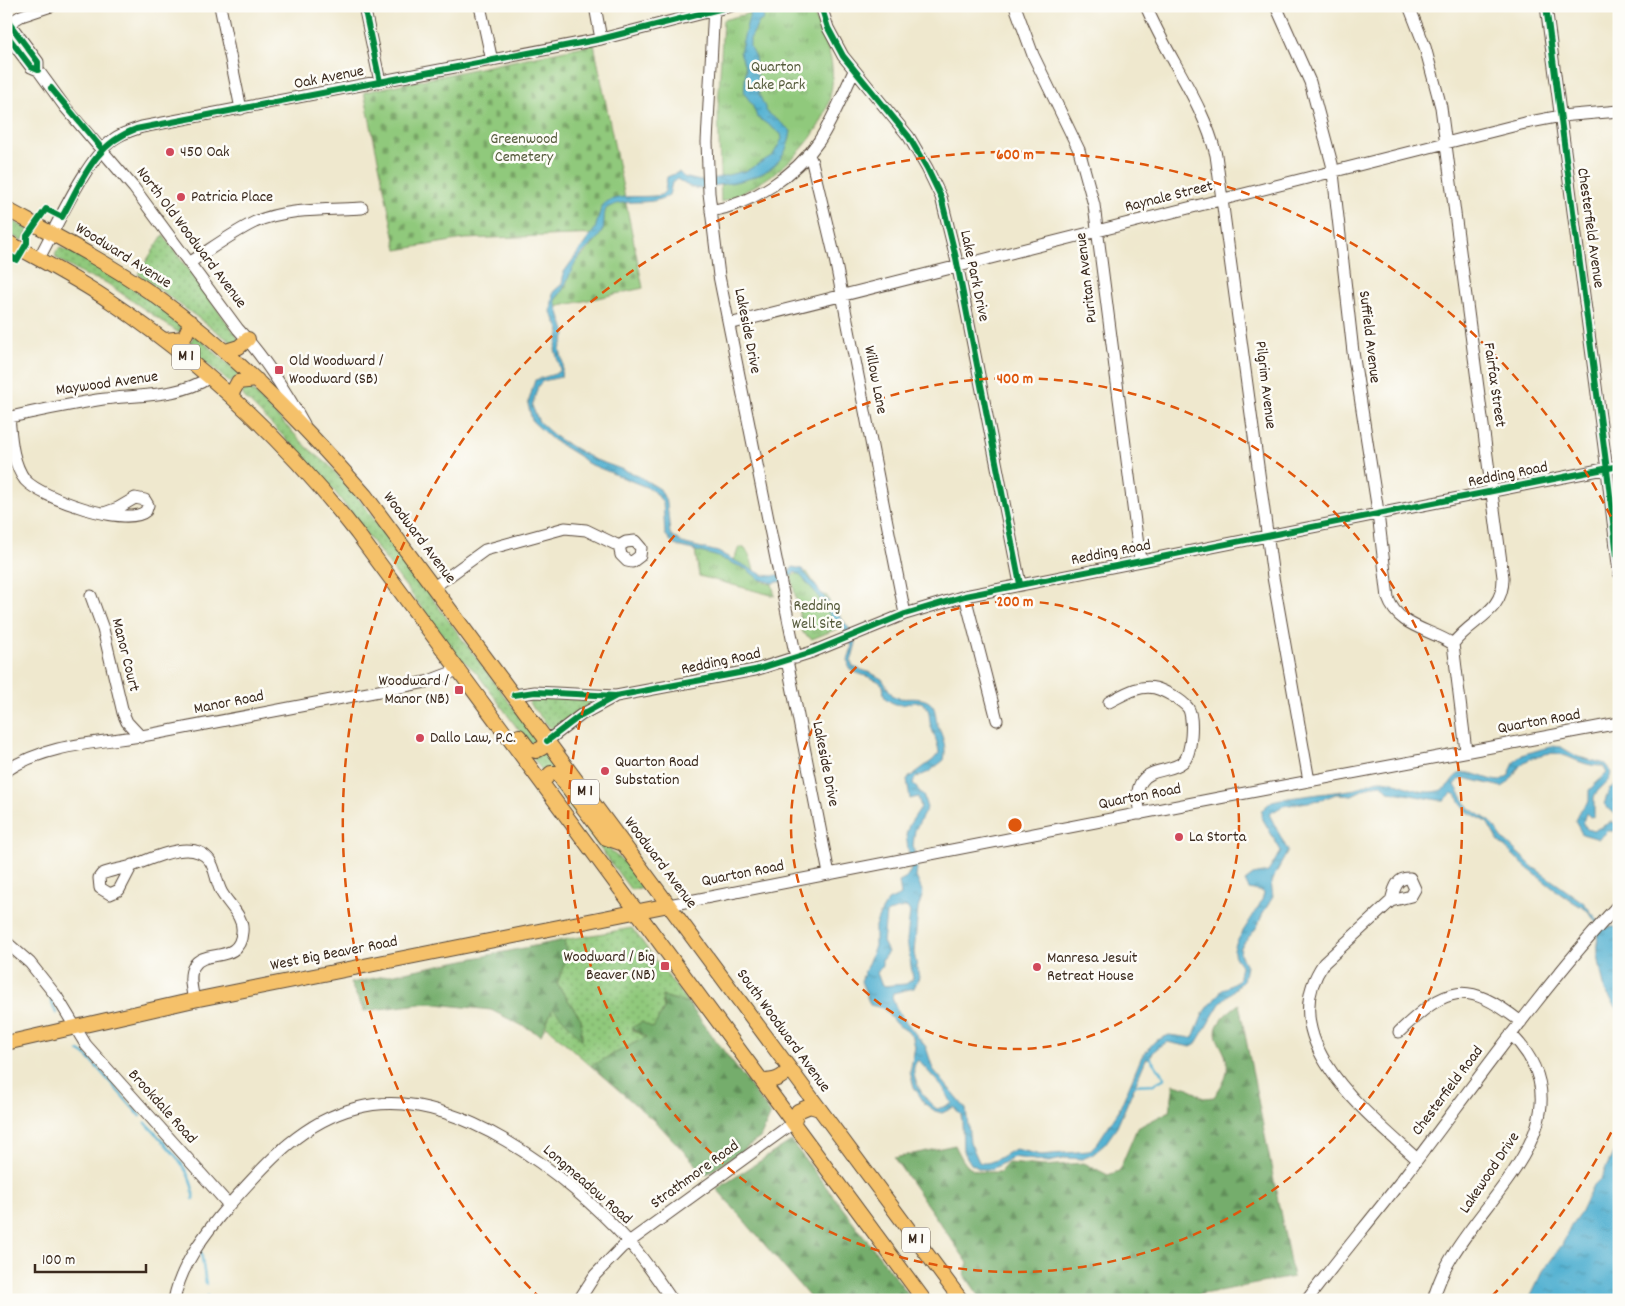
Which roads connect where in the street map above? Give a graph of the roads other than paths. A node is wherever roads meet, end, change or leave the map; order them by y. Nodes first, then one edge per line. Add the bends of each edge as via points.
1 (51, 6) edge
2 (220, 6) edge
3 (364, 6) edge
4 (480, 6) edge
5 (595, 6) edge
6 (732, 6) edge
7 (821, 6) edge
8 (1015, 6) edge
9 (1146, 6) edge
10 (1276, 6) edge
11 (1409, 6) edge
12 (1546, 6) edge
13 (714, 9) edge
14 (7, 25) edge
15 (601, 39) junction
16 (492, 61) junction
17 (854, 71) junction
18 (380, 82) junction
19 (241, 109) junction
20 (1619, 111) edge
21 (1561, 116) junction
22 (1446, 144) junction
23 (103, 150) junction
24 (808, 154) junction
25 (1333, 173) junction
26 (1224, 200) junction
27 (362, 208) dead end
28 (6, 209) edge
29 (711, 211) junction
30 (1098, 232) junction
31 (53, 233) junction
32 (6, 241) edge
33 (39, 258) junction
34 (190, 263) junction
35 (958, 266) junction
36 (842, 296) junction
37 (191, 322) junction
38 (730, 324) junction
39 (248, 339) junction
40 (165, 340) junction
41 (226, 351) junction
42 (210, 377) junction
43 (257, 380) junction
44 (231, 396) junction
45 (8, 417) edge
46 (309, 432) junction
47 (1613, 468) edge
48 (1492, 492) junction
49 (104, 513) dead end
50 (1377, 514) junction
51 (1268, 536) junction
52 (619, 546) dead end
53 (1140, 561) junction
54 (1619, 573) edge
55 (1020, 584) junction
56 (434, 587) junction
57 (91, 596) dead end
58 (965, 596) junction
59 (905, 614) junction
60 (1453, 644) junction
61 (792, 659) junction
62 (458, 670) junction
63 (514, 695) junction
64 (616, 696) junction
65 (1109, 702) dead end
66 (490, 711) junction
67 (997, 720) dead end
68 (127, 722) junction
69 (1619, 723) edge
70 (141, 736) junction
71 (118, 740) junction
72 (547, 741) junction
73 (1466, 751) junction
74 (6, 771) edge
75 (1309, 781) junction
76 (542, 782) junction
77 (1140, 814) junction
78 (623, 844) junction
79 (132, 865) dead end
80 (830, 874) junction
81 (1391, 901) dead end
82 (1619, 904) edge
83 (669, 905) junction
84 (637, 912) junction
85 (6, 942) edge
86 (720, 973) joint
87 (194, 1000) junction
88 (1521, 1022) junction
89 (74, 1027) junction
90 (1400, 1032) dead end
91 (1511, 1034) junction
92 (6, 1043) edge
93 (790, 1069) junction
94 (762, 1081) junction
95 (819, 1108) junction
96 (793, 1123) junction
97 (1417, 1159) junction
98 (229, 1205) junction
99 (628, 1242) junction
100 (955, 1297) edge
101 (174, 1300) edge
102 (579, 1300) edge
103 (672, 1300) edge
104 (924, 1300) edge
105 (1306, 1300) edge
106 (1433, 1300) edge

1 - 14 street via 21,16
2 - 19 street
3 - 18 street
4 - 16 street
5 - 15 street
6 - 13 street, Oak Avenue
7 - 17 street, Lake Park Drive via 835,41
8 - 30 street, Puritan Avenue via 1033,55 1078,150 1094,205
9 - 26 street, Pilgrim Avenue via 1209,129
10 - 25 street, Suffield Avenue via 1310,82
11 - 22 street, Fairfax Street via 1435,80
12 - 21 street, Chesterfield Avenue
13 - 15 street, Oak Avenue
13 - 29 street, Lakeside Drive via 707,115
14 - 23 street, North Old Woodward Avenue via 38,62 38,70 72,115
15 - 16 street, Oak Avenue
16 - 18 street, Oak Avenue
17 - 24 street via 819,142
17 - 35 street, Lake Park Drive via 894,116 928,168 946,212
18 - 19 street, Oak Avenue
19 - 23 street, Oak Avenue via 142,127 117,137
20 - 21 street, Raynale Street
21 - 22 street, Raynale Street
21 - 47 street, Chesterfield Avenue
22 - 25 street, Raynale Street
22 - 48 street, Fairfax Street
23 - 31 street, Oak Avenue via 93,160
23 - 34 street, North Old Woodward Avenue
24 - 29 street via 794,169 758,194
24 - 36 street, Willow Lane
25 - 26 street, Raynale Street
25 - 50 street, Suffield Avenue via 1353,352
26 - 30 street, Raynale Street
26 - 51 street, Pilgrim Avenue
27 - 34 street via 299,212 267,218 246,227
28 - 31 main road, Woodward Avenue / M 1
29 - 38 street, Lakeside Drive via 719,276
30 - 35 street, Raynale Street
30 - 53 street, Puritan Avenue
31 - 33 street, Oak Avenue
31 - 37 main road, Woodward Avenue / M 1 via 130,279
32 - 33 main road, M 1
33 - 40 main road, M 1
34 - 39 street, North Old Woodward Avenue
35 - 36 street, Raynale Street
35 - 55 street, Lake Park Drive
36 - 38 street, Raynale Street
36 - 59 street, Willow Lane
37 - 40 main road via 184,338
37 - 41 main road, Woodward Avenue / M 1
38 - 61 street, Lakeside Drive via 778,569
39 - 41 main road via 239,347
39 - 46 street, North Old Woodward Avenue via 287,393
40 - 42 main road, M 1
41 - 43 main road, Woodward Avenue / M 1
42 - 44 main road, M 1
42 - 45 street, Maywood Avenue via 176,390
43 - 44 main road via 238,382
43 - 46 main road, Woodward Avenue / M 1
44 - 62 main road, M 1 via 314,479
45 - 49 street via 17,463 26,480 49,495
46 - 56 main road, Woodward Avenue / M 1 via 365,495
47 - 48 street, Redding Road
47 - 54 street, Chesterfield Avenue
48 - 50 street, Redding Road
48 - 60 street, Fairfax Street via 1503,577 1502,595 1495,606 1462,632
50 - 51 street, Redding Road
50 - 60 street, Suffield Avenue via 1386,592 1393,609 1407,623
51 - 53 street, Redding Road
51 - 75 street, Pilgrim Avenue
52 - 56 street via 586,530 565,528 485,550
53 - 55 street, Redding Road
55 - 58 street, Redding Road
56 - 63 main road, Woodward Avenue / M 1
57 - 68 street, Manor Court
58 - 59 street, Redding Road
58 - 67 street
59 - 61 street, Redding Road
60 - 73 street
61 - 64 street, Redding Road via 729,675
61 - 80 street, Lakeside Drive
62 - 66 main road, M 1
62 - 70 street, Manor Road via 426,682
63 - 64 street, Redding Road via 535,692
63 - 72 main road, Woodward Avenue / M 1
64 - 72 street, Redding Road via 581,715
65 - 77 street via 1140,688 1153,688 1185,705 1190,713 1188,755 1180,764 1153,772 1143,779 1138,790
66 - 72 main road via 533,751 542,748
66 - 76 main road, M 1
68 - 70 street, Manor Court
68 - 71 street
69 - 73 street, Quarton Road
70 - 71 street, Manor Road
71 - 74 street, Manor Road via 53,750
72 - 78 main road, Woodward Avenue / M 1
73 - 75 street, Quarton Road
75 - 77 street, Quarton Road
76 - 78 main road via 550,773 557,773 606,838
76 - 84 main road, M 1
77 - 80 street, Quarton Road
78 - 83 main road, Woodward Avenue / M 1
79 - 87 street via 176,851 187,850 203,855 210,860 221,891 242,922 242,935 236,947 224,955 198,961 194,966 191,978
80 - 83 street, Quarton Road
81 - 97 street via 1340,946 1318,972 1310,998 1310,1022 1324,1060 1344,1090
82 - 88 street, Chesterfield Road
83 - 84 main road, West Big Beaver Road
83 - 86 main road, Woodward Avenue / M 1
84 - 87 main road, West Big Beaver Road
84 - 94 main road, M 1
85 - 89 street, Brookdale Road via 30,963 57,997
86 - 93 main road, South Woodward Avenue / M 1
87 - 89 main road, West Big Beaver Road
88 - 90 street via 1481,997 1453,994 1430,1004
88 - 91 street, Chesterfield Road
89 - 92 main road, West Big Beaver Road
89 - 98 street, Brookdale Road via 120,1085
91 - 97 street, Chesterfield Road
91 - 106 street, Lakewood Drive via 1528,1055 1539,1086 1540,1109 1535,1134 1521,1162 1454,1254
93 - 94 main road via 773,1081
93 - 95 main road, South Woodward Avenue / M 1
94 - 96 main road, M 1
95 - 96 main road via 810,1106 798,1111
95 - 100 main road, M 1
96 - 99 street, Strathmore Road
96 - 104 main road, M 1
97 - 105 street, Chesterfield Road
98 - 99 street, Longmeadow Road via 278,1152 304,1131 356,1108 406,1104 455,1116 509,1143 559,1177
98 - 101 street via 194,1252 177,1285
99 - 102 street, Strathmore Road via 594,1275
99 - 103 street, Longmeadow Road

